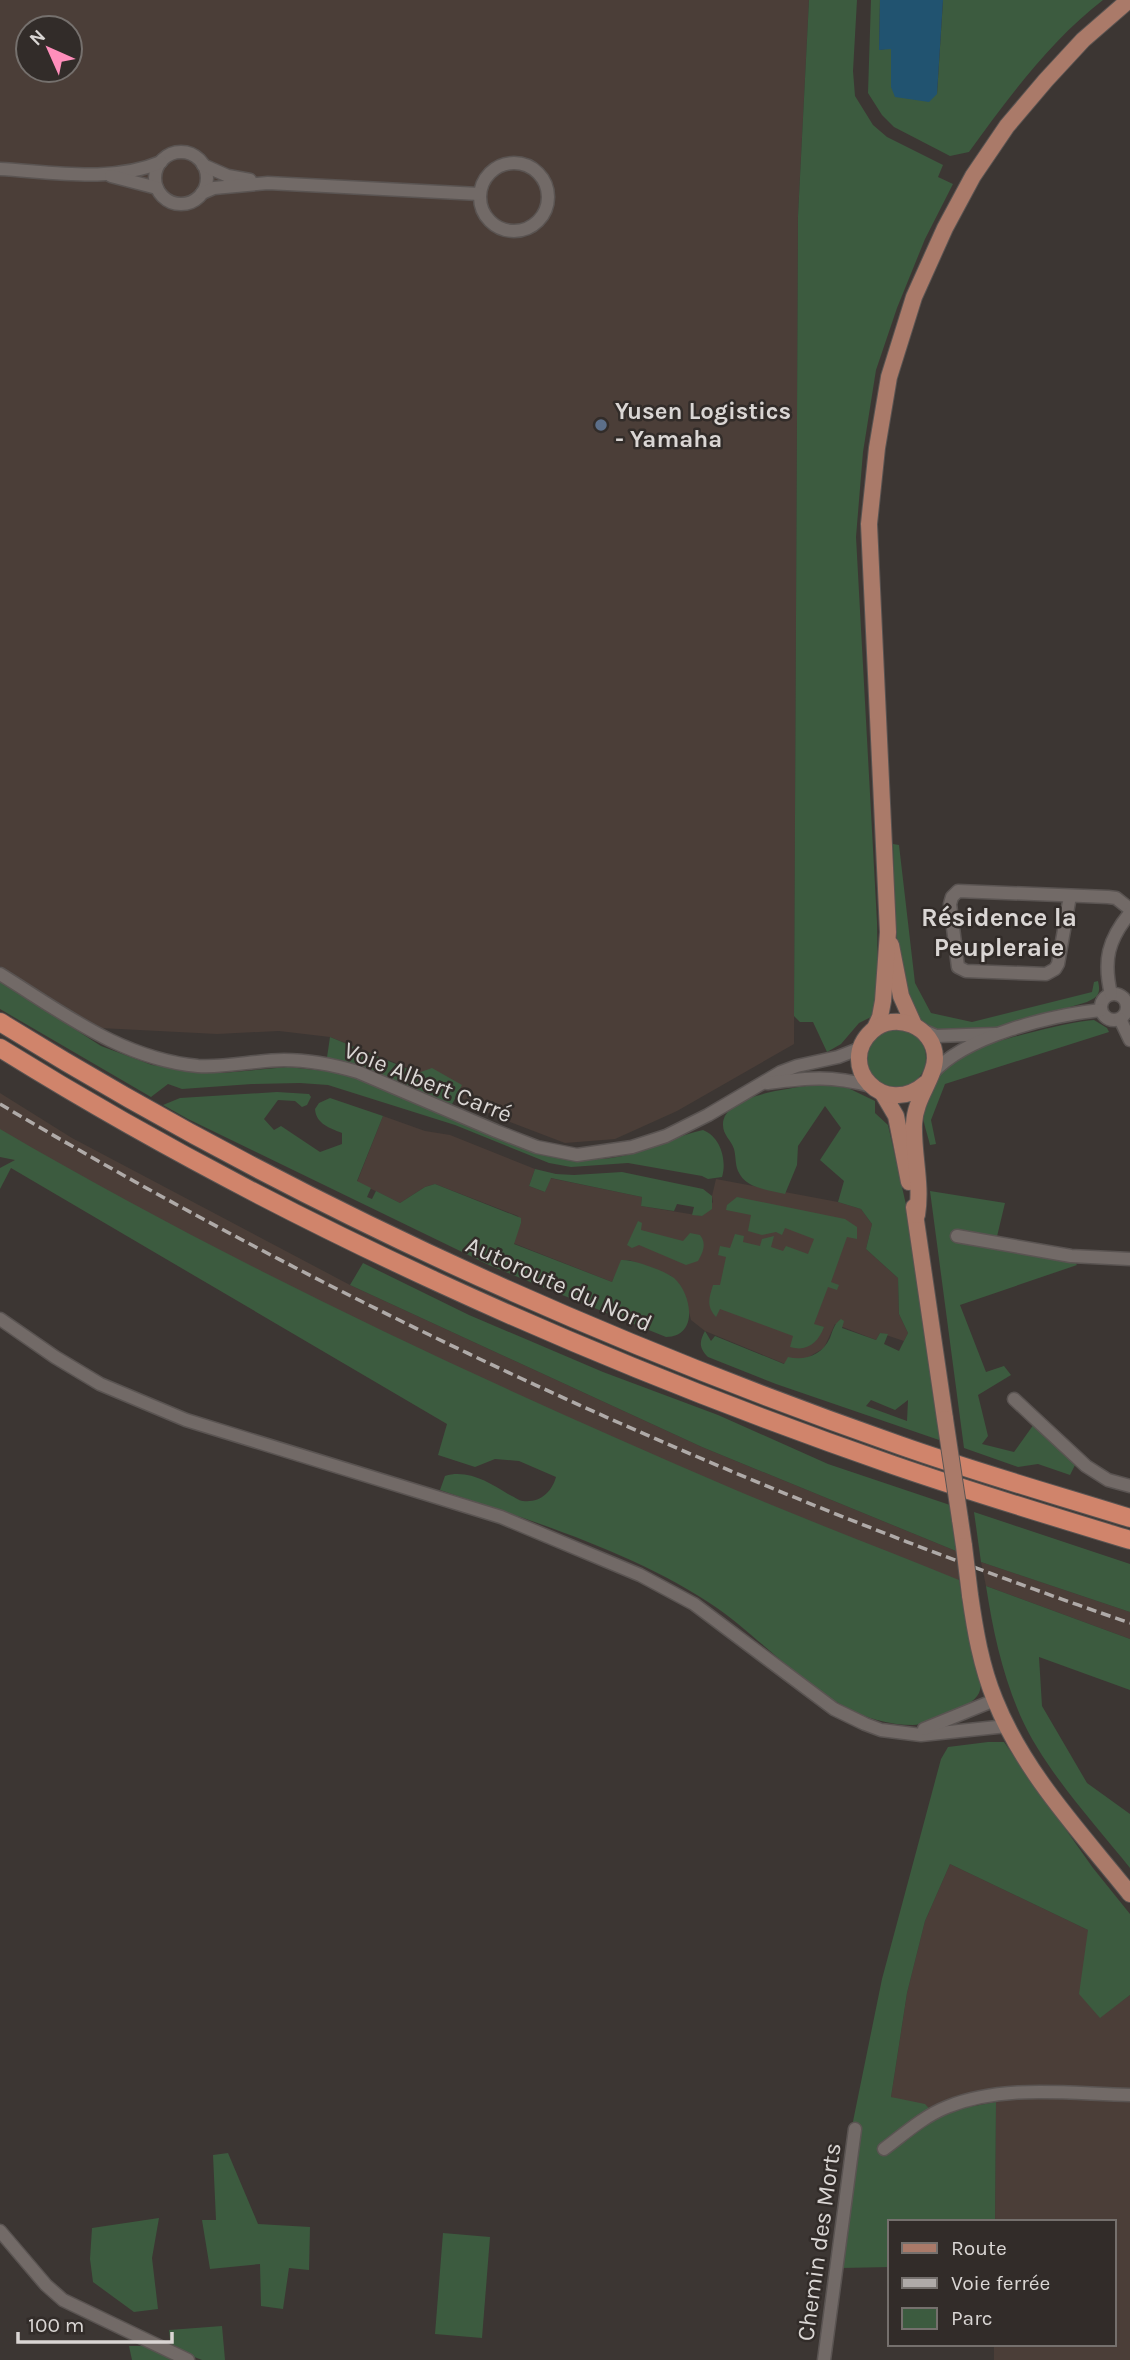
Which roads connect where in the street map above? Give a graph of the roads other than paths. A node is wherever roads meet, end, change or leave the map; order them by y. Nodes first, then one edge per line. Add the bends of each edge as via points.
1 (1129, 0) edge
2 (160, 162) junction
3 (203, 165) junction
4 (0, 169) edge
5 (104, 174) junction
6 (268, 183) junction
7 (157, 188) junction
8 (202, 193) junction
9 (479, 194) junction
10 (1070, 896) junction
11 (1130, 911) edge
12 (888, 932) junction
13 (0, 974) edge
14 (1111, 994) junction
15 (1128, 998) edge
16 (1101, 1010) junction
17 (1120, 1019) junction
18 (0, 1022) edge
19 (875, 1028) junction
20 (918, 1028) junction
21 (996, 1034) junction
22 (1130, 1040) edge
23 (0, 1048) edge
24 (861, 1048) junction
25 (929, 1078) junction
26 (763, 1084) junction
27 (877, 1090) junction
28 (917, 1215) junction
29 (957, 1236) dead end
30 (1130, 1259) edge
31 (0, 1320) edge
32 (1014, 1399) dead end
33 (1130, 1486) edge
34 (1130, 1518) edge
35 (1130, 1540) edge
36 (995, 1700) junction
37 (1007, 1726) junction
38 (913, 1734) junction
39 (1130, 1894) edge
40 (1130, 2095) edge
41 (855, 2129) dead end
42 (884, 2149) dead end
43 (0, 2231) edge
44 (188, 2360) edge
45 (824, 2360) edge

1 - 12 main road via 1046,80 973,176 914,297 889,377 869,524
2 - 3 street via 182,152
2 - 5 street
2 - 7 street via 155,173
3 - 6 street via 228,176
3 - 8 street via 207,177
4 - 5 street
5 - 7 street
6 - 8 street
6 - 9 street
7 - 8 street via 176,204 188,203
9 - 9 street via 487,219 502,229 521,231 540,220 547,208 543,177 523,163 494,168
10 - 10 street via 958,891 950,904 958,967 1051,973 1058,964
10 - 11 street via 1116,898
11 - 14 street via 1106,959
12 - 19 main road via 883,1001
12 - 20 main road via 901,996
13 - 26 street, Voie Albert Carré via 100,1037 161,1060 198,1066 282,1060 335,1065 561,1153 597,1153 666,1136
14 - 15 street
14 - 16 street via 1103,1000
15 - 17 street
16 - 17 street via 1111,1021
16 - 21 street via 1074,1012
17 - 22 street
18 - 34 highway, Autoroute du Nord via 246,1162 504,1289 681,1364 837,1423
19 - 20 main road via 907,1022
19 - 24 main road
20 - 21 street via 936,1036
20 - 25 main road via 934,1051
21 - 25 street via 943,1060
23 - 35 highway, Autoroute du Nord via 272,1200 561,1337 894,1466
24 - 26 street, Voie Albert Carré via 797,1066
24 - 27 main road via 862,1072
25 - 27 main road via 906,1095 895,1097
25 - 28 main road via 914,1125 920,1193
26 - 27 street, Voie Albert Carré via 841,1078
27 - 28 main road via 896,1116
28 - 36 main road, bridge via 970,1595
29 - 30 street via 1071,1256
31 - 38 street via 75,1370 151,1407 501,1517 640,1575 694,1604 834,1709 881,1730
32 - 33 street via 1086,1466 1108,1480
36 - 37 main road
36 - 38 street
37 - 38 street
37 - 39 main road via 1030,1766
40 - 42 street via 1030,2092 973,2099 923,2120
41 - 45 street, Chemin des Morts
43 - 44 street via 63,2300

